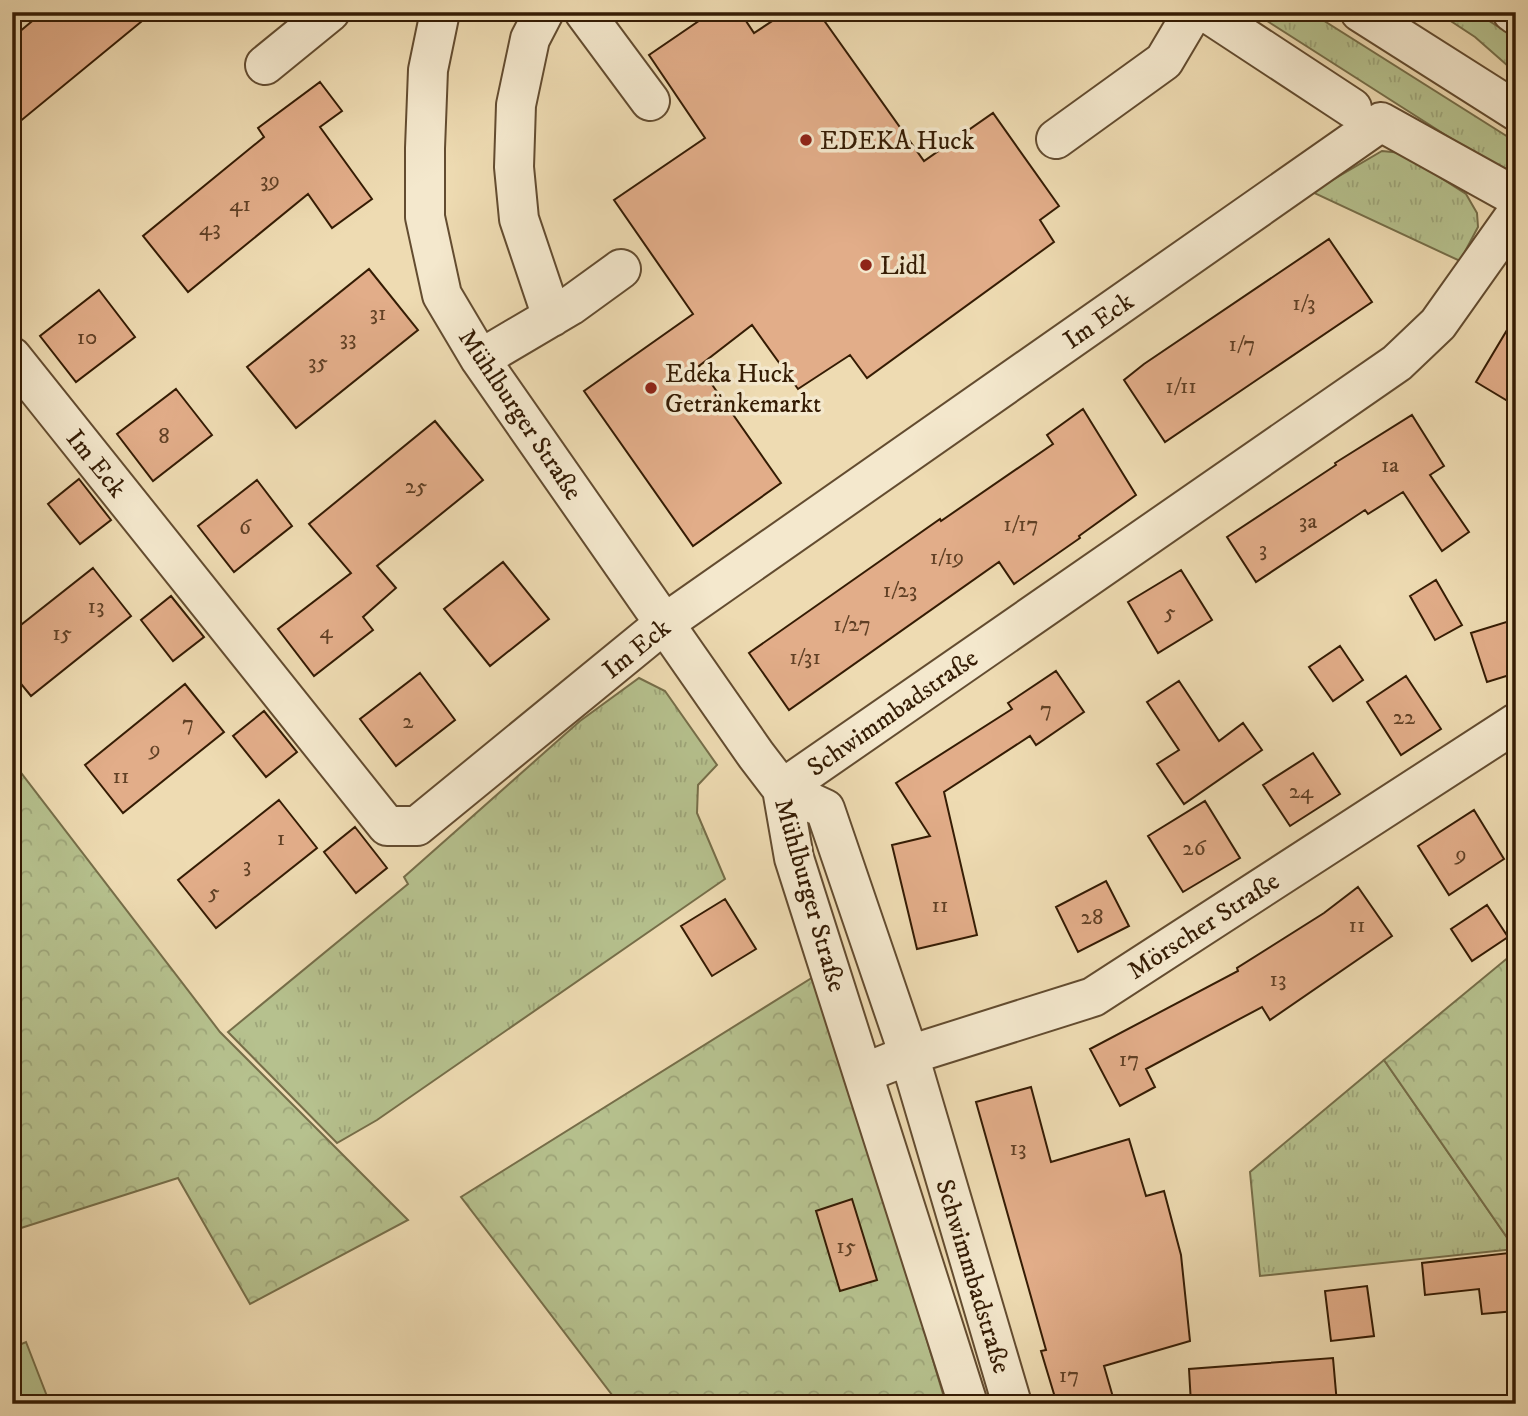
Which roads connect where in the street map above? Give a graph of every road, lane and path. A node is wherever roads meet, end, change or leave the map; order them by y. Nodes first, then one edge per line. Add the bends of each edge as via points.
1 (330, 12) edge
2 (440, 12) edge
3 (544, 12) edge
4 (584, 12) edge
5 (1193, 12) edge
6 (1206, 12) edge
7 (1360, 12) edge
8 (265, 65) dead end
9 (650, 101) dead end
10 (1516, 111) edge
11 (1367, 115) junction
12 (1056, 139) dead end
13 (1516, 197) edge
14 (1516, 214) edge
15 (621, 269) dead end
16 (552, 317) junction
17 (12, 357) edge
18 (481, 359) junction
19 (665, 624) junction
20 (1516, 723) edge
21 (782, 789) junction
22 (909, 1055) junction
23 (863, 1073) junction
24 (968, 1404) edge
25 (1012, 1404) edge

1 - 8 street
2 - 18 street, Mühlburger Straße via 428,70 425,217 442,295
3 - 16 street via 530,39 516,105 514,167 519,219
4 - 9 street
5 - 12 street via 1164,61
6 - 11 street
7 - 10 street
11 - 13 street
11 - 19 street, Im Eck
14 - 21 street, Schwimmbadstraße via 1437,324 1397,363
15 - 16 street
16 - 18 street
17 - 19 street, Im Eck via 387,826 417,826
18 - 19 street, Mühlburger Straße
19 - 21 street, Mühlburger Straße
20 - 22 street, Mörscher Straße via 1093,997
21 - 22 street, Schwimmbadstraße via 825,808
21 - 23 street, Mühlburger Straße via 794,858
22 - 23 street, Mörscher Straße
22 - 25 street, Schwimmbadstraße
23 - 24 street, Mühlburger Straße

